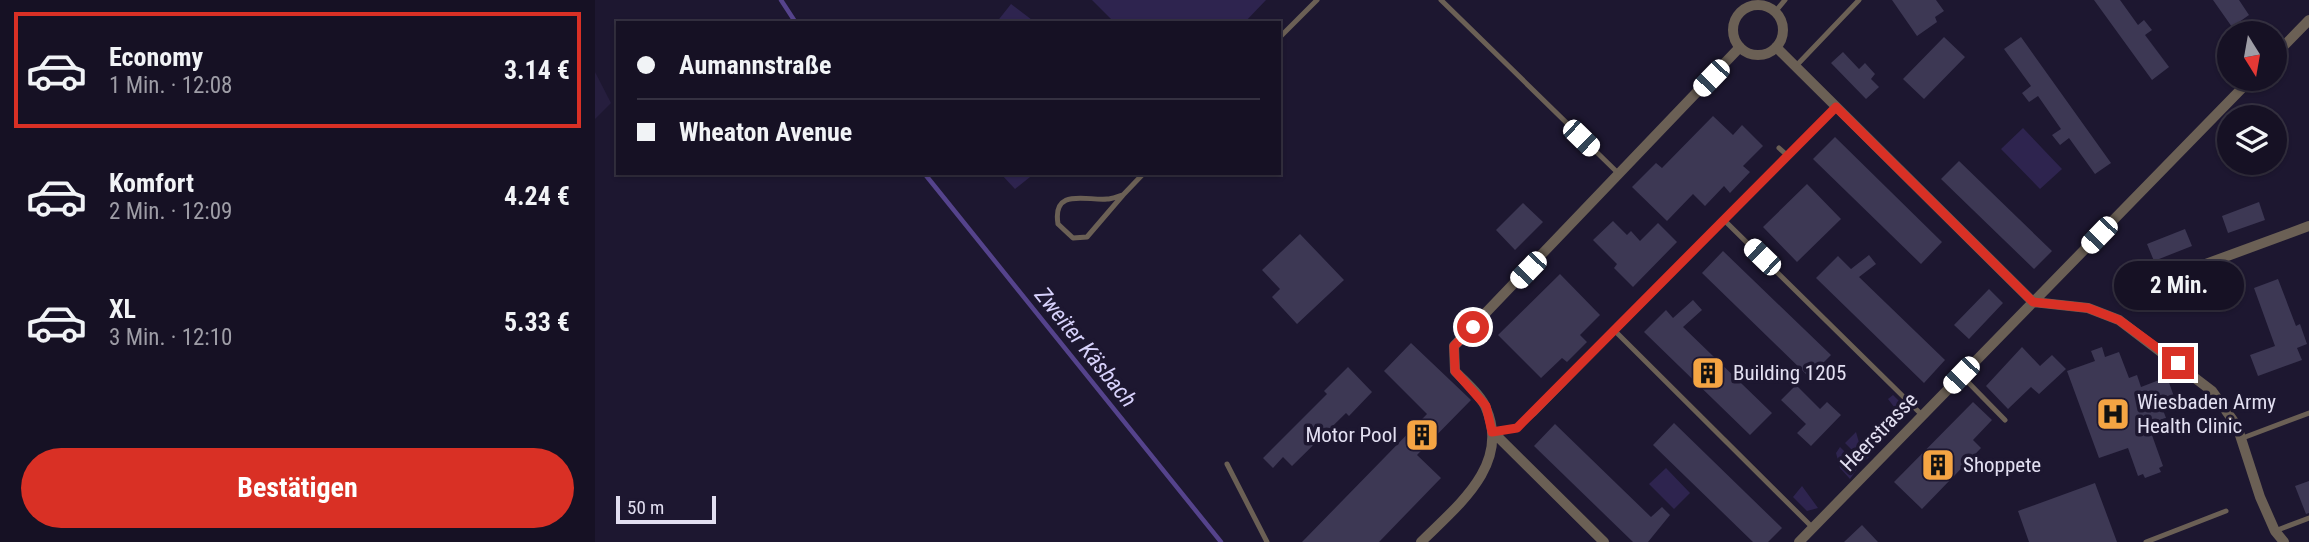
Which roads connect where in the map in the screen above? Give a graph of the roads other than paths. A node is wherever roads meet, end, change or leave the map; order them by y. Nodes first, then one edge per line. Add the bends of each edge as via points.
1 (1317, 0) edge
2 (1441, 0) edge
3 (1785, 0) edge
4 (1859, 0) edge
5 (1744, 4) edge
6 (1775, 12) junction
7 (2309, 20) edge
8 (1281, 36) edge
9 (2287, 43) edge
10 (1740, 47) junction
11 (1776, 47) junction
12 (1796, 66) junction
13 (2239, 91) edge
14 (1836, 107) junction
15 (1779, 148) dead end
16 (1788, 156) junction
17 (1619, 174) junction
18 (1142, 175) edge
19 (1123, 195) junction
20 (1724, 220) junction
21 (2309, 226) edge
22 (2124, 294) dead end
23 (2033, 302) junction
24 (1615, 331) junction
25 (1961, 375) junction
26 (2309, 413) edge
27 (1922, 415) junction
28 (2005, 420) dead end
29 (1492, 432) junction
30 (2239, 439) junction
31 (1227, 464) dead end
32 (2226, 511) dead end
33 (2309, 519) edge
34 (1812, 527) junction
35 (2275, 531) junction
36 (1268, 542) edge
37 (1420, 542) edge
38 (1604, 542) edge
39 (1799, 542) edge
40 (2146, 542) edge
41 (2284, 542) edge

1 - 8 lane
2 - 17 lane
3 - 6 lane
4 - 12 lane
5 - 6 street
5 - 10 street via 1734,26
6 - 11 street via 1783,25
7 - 9 street
10 - 11 street via 1754,54
10 - 17 street via 1714,82
11 - 12 street
12 - 14 street
13 - 23 street, Heerstrasse
14 - 16 lane
14 - 23 street
15 - 16 lane
16 - 20 lane
17 - 29 street via 1454,346 1455,371 1486,406
18 - 19 lane
19 - 19 lane via 1107,200 1067,200 1058,211 1058,225 1073,238 1087,237
20 - 24 lane
20 - 27 lane
21 - 22 street
23 - 25 street, Heerstrasse
23 - 30 street via 2088,308 2119,320 2212,391 2237,426
24 - 29 lane via 1517,428
24 - 34 lane
25 - 27 street, Heerstrasse
25 - 28 lane
26 - 30 lane
27 - 34 street, Heerstrasse
29 - 37 street via 1493,455 1473,489
29 - 38 street
30 - 35 street
31 - 36 lane
32 - 40 lane
33 - 35 lane
34 - 39 street, Heerstrasse
35 - 41 street

